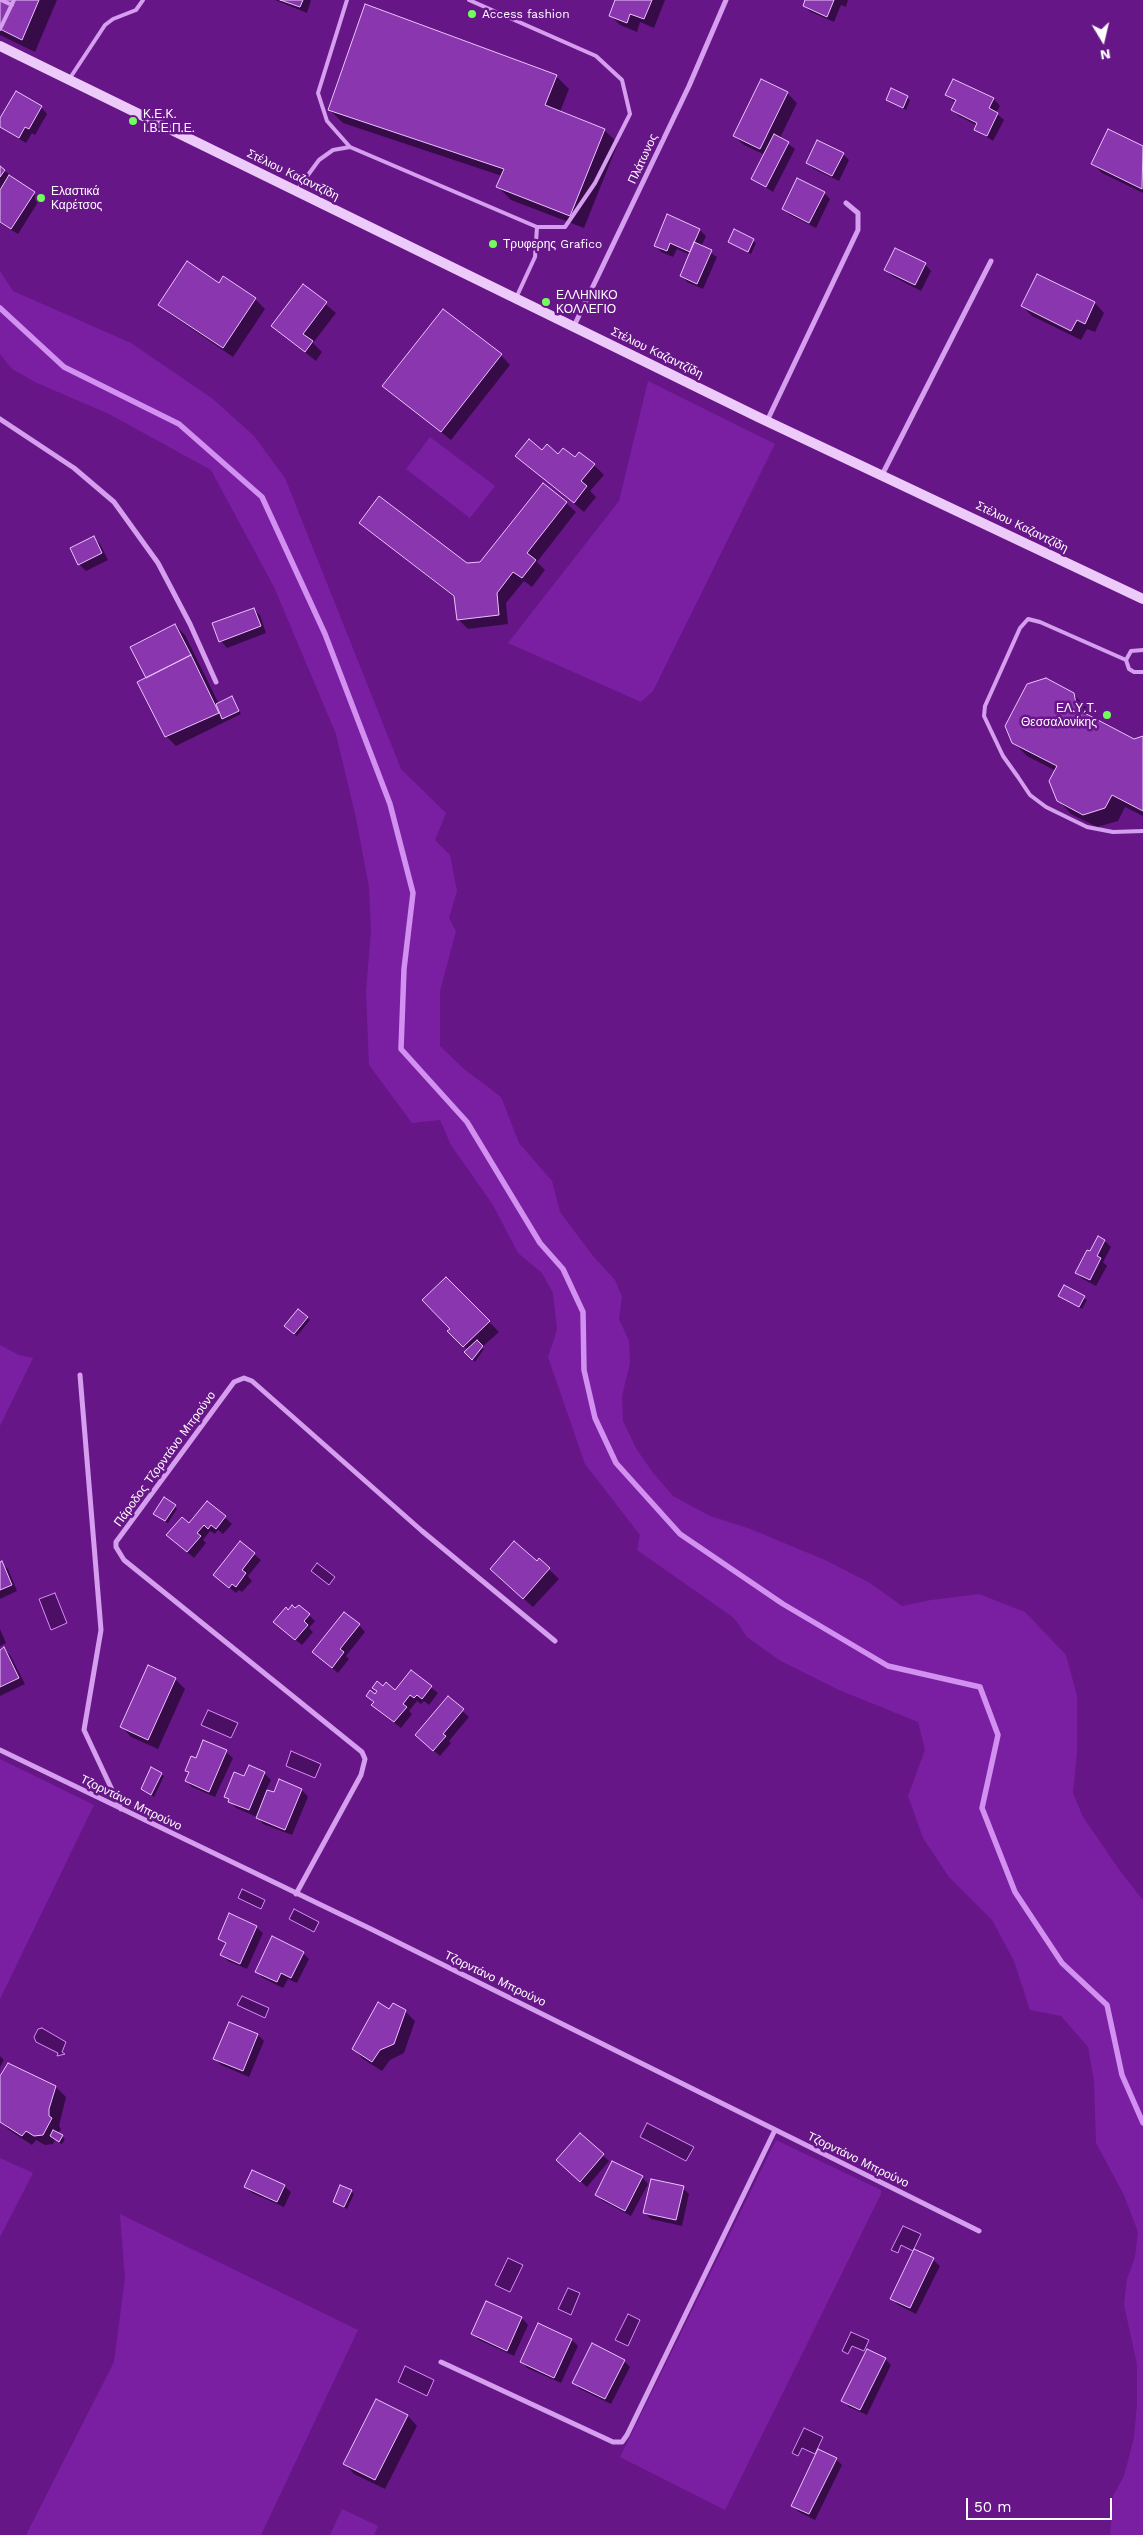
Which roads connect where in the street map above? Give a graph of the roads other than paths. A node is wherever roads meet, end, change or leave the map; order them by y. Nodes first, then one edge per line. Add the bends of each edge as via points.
1 (1, 0) edge
2 (143, 0) edge
3 (347, 0) edge
4 (469, 0) edge
5 (726, 0) edge
6 (13, 2) edge
7 (0, 29) edge
8 (0, 46) edge
9 (69, 80) junction
10 (350, 147) junction
11 (297, 191) junction
12 (846, 203) dead end
13 (537, 227) junction
14 (991, 261) dead end
15 (516, 298) junction
16 (574, 326) junction
17 (0, 419) edge
18 (767, 421) junction
19 (882, 475) junction
20 (1143, 599) edge
21 (1143, 650) edge
22 (1126, 660) junction
23 (1143, 672) edge
24 (216, 682) dead end
25 (1143, 831) edge
26 (80, 1375) dead end
27 (555, 1641) dead end
28 (0, 1750) edge
29 (121, 1810) junction
30 (296, 1894) junction
31 (775, 2130) junction
32 (979, 2231) dead end
33 (442, 2362) dead end

1 - 6 lane
2 - 9 lane via 136,10 105,25
3 - 10 lane via 318,93 327,121
4 - 13 lane via 596,56 622,80 630,114 595,183 565,227
5 - 16 street, Πλάτωνος via 689,86
6 - 7 lane
8 - 9 main road, Στέλιου Καζαντζίδη
9 - 11 main road, Στέλιου Καζαντζίδη
10 - 11 lane via 333,150 319,160
10 - 13 lane
11 - 15 main road, Στέλιου Καζαντζίδη
12 - 18 street via 858,213 858,230
13 - 15 lane via 535,257
14 - 19 street
15 - 16 main road, Στέλιου Καζαντζίδη
16 - 18 main road, Στέλιου Καζαντζίδη
17 - 24 street via 74,468 114,502 161,570
18 - 19 main road, Στέλιου Καζαντζίδη
19 - 20 main road, Στέλιου Καζαντζίδη
21 - 22 lane via 1131,651
22 - 23 lane via 1129,669
22 - 25 lane via 1028,619 1020,628 996,680 984,716 1004,756 1030,796 1087,827 1113,832
26 - 29 street via 101,1630 84,1730
27 - 30 street, Πάροδος Τζορντάνο Μπρούνο via 422,1531 252,1381 244,1378 234,1382 116,1542 116,1547 124,1560 362,1752 365,1759 361,1775
28 - 29 street, Τζορντάνο Μπρούνο
29 - 30 street, Τζορντάνο Μπρούνο
30 - 31 street, Τζορντάνο Μπρούνο
31 - 32 street, Τζορντάνο Μπρούνο
31 - 33 street via 622,2442 613,2442

